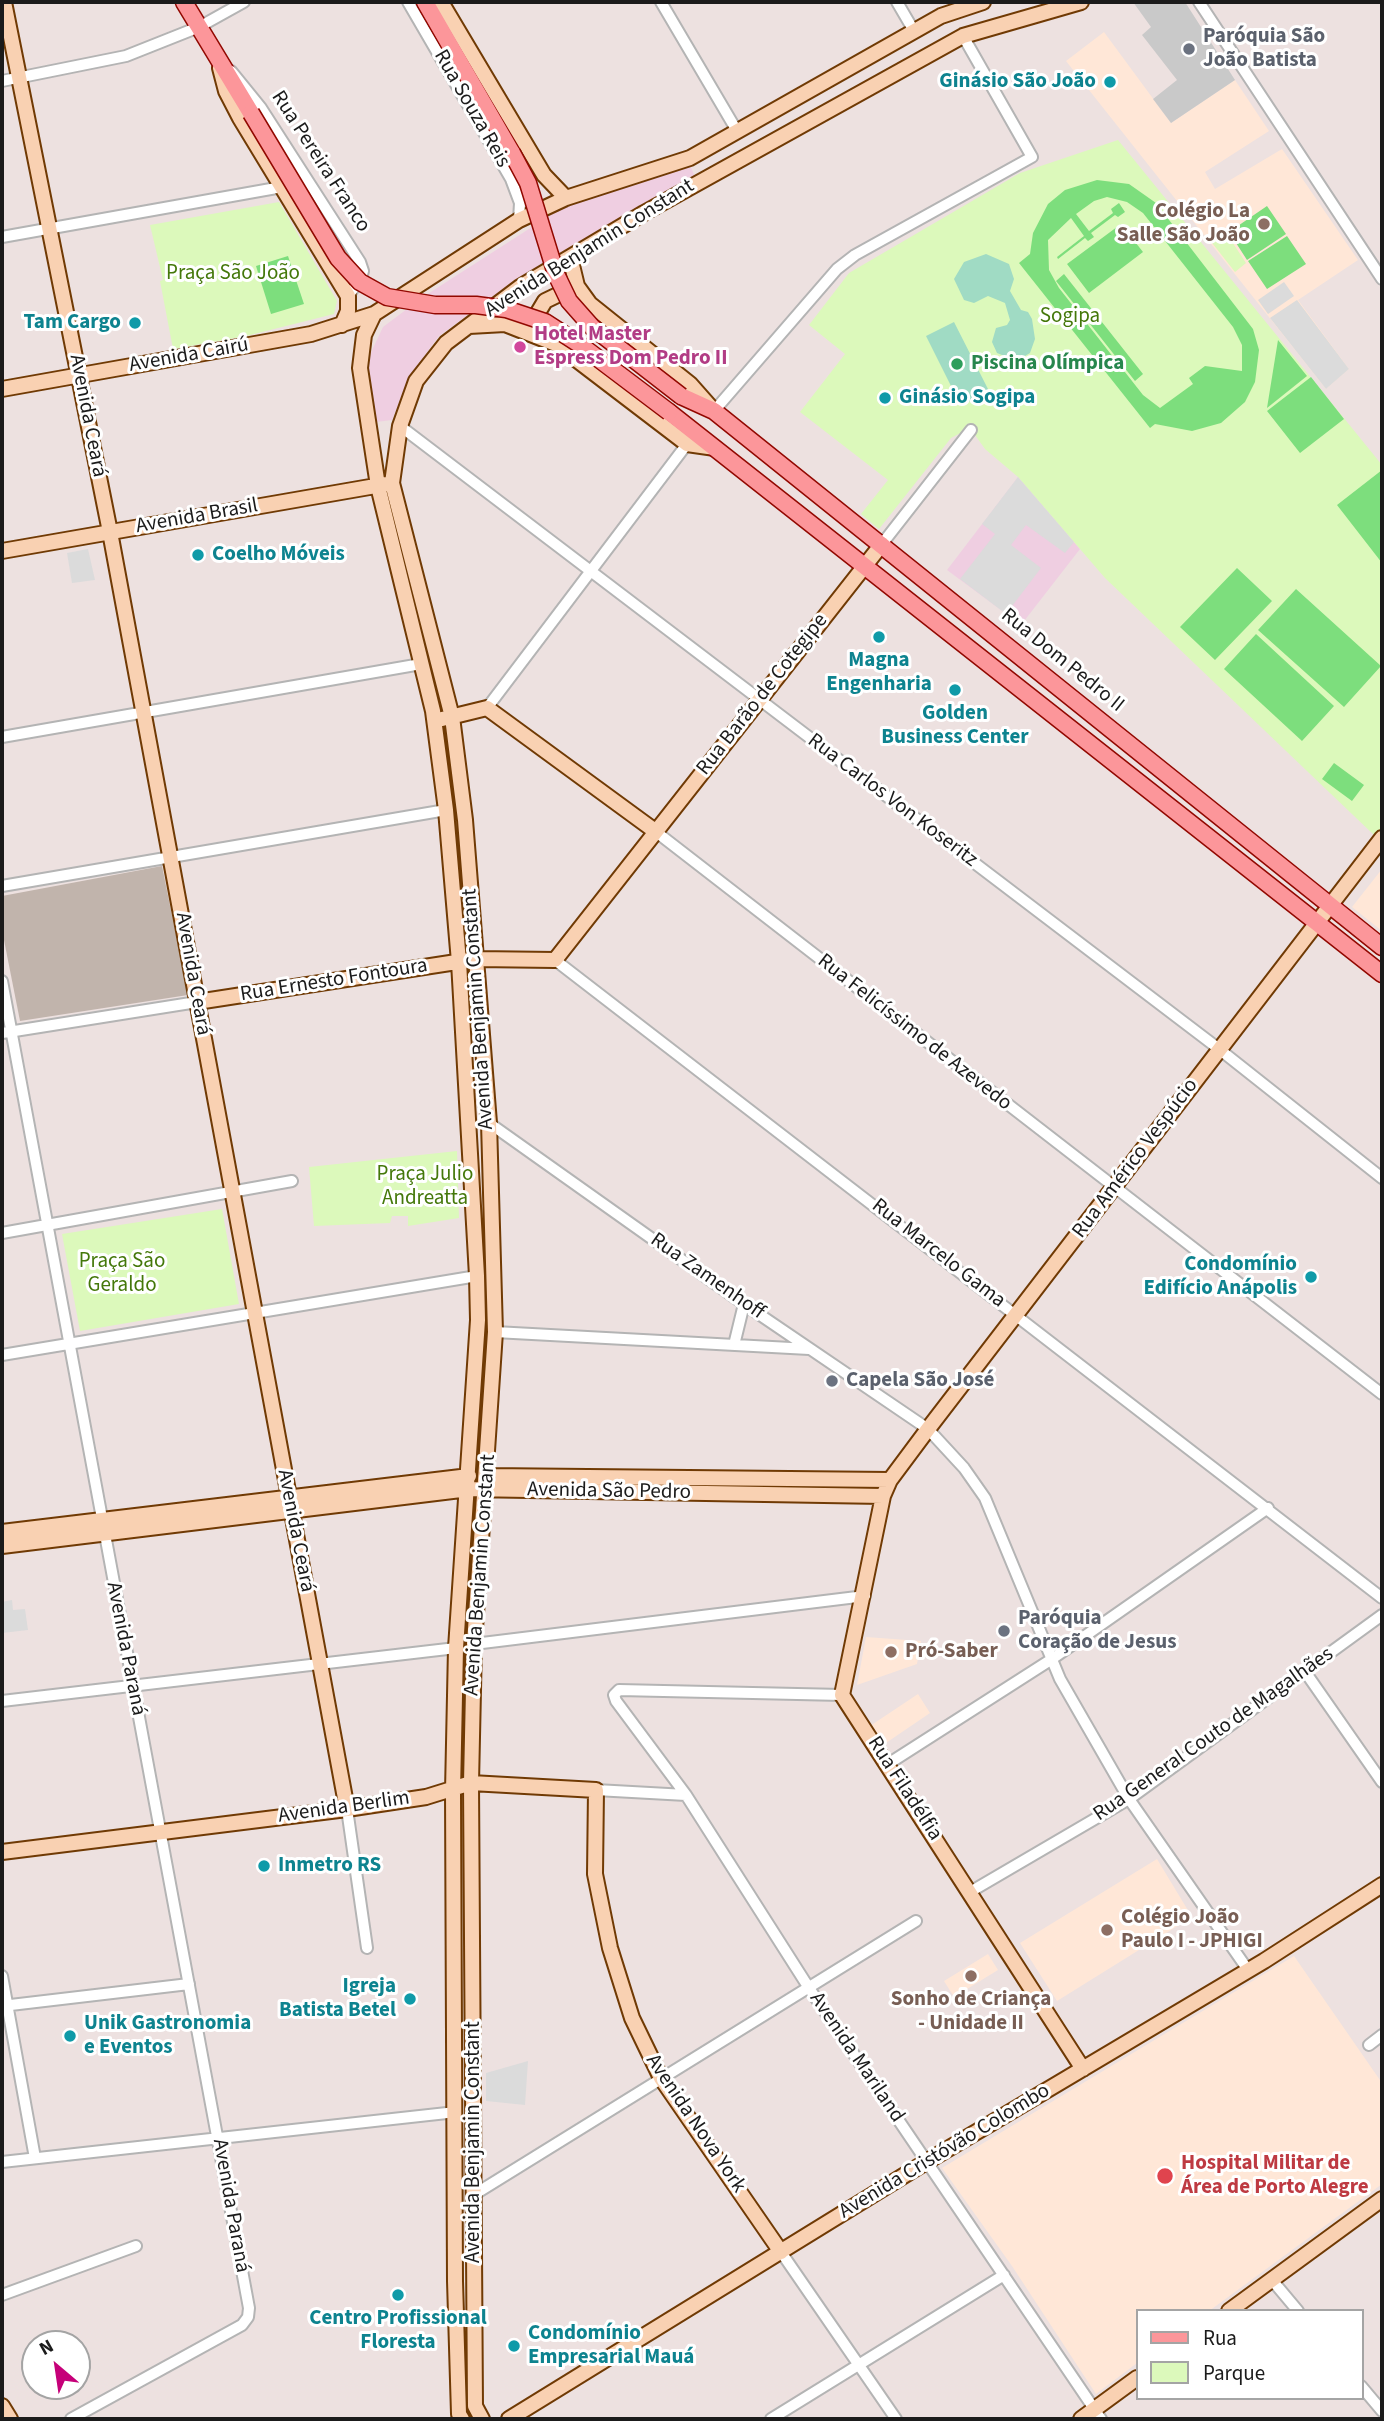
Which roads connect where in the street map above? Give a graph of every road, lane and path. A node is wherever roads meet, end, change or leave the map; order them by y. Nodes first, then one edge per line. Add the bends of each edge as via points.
1 (4, 2) edge
2 (184, 2) edge
3 (244, 2) edge
4 (408, 2) edge
5 (425, 2) edge
6 (441, 2) edge
7 (661, 2) edge
8 (897, 2) edge
9 (983, 2) edge
10 (1081, 2) edge
11 (1199, 2) edge
12 (199, 27) junction
13 (914, 31) junction
14 (963, 36) junction
15 (217, 57) junction
16 (19, 78) junction
17 (2, 81) edge
18 (737, 131) junction
19 (282, 187) junction
20 (566, 198) junction
21 (519, 220) junction
22 (50, 229) junction
23 (2, 237) edge
24 (570, 257) junction
25 (1382, 279) edge
26 (577, 286) junction
27 (348, 296) junction
28 (374, 314) junction
29 (342, 325) junction
30 (468, 326) junction
31 (528, 331) junction
32 (79, 376) junction
33 (2, 390) edge
34 (714, 411) junction
35 (400, 426) junction
36 (971, 430) dead end
37 (687, 444) junction
38 (715, 448) junction
39 (385, 484) junction
40 (110, 533) junction
41 (882, 544) junction
42 (2, 551) edge
43 (864, 567) junction
44 (590, 572) junction
45 (421, 664) junction
46 (759, 700) junction
47 (486, 708) junction
48 (143, 712) junction
49 (452, 717) junction
50 (434, 721) junction
51 (2, 737) edge
52 (446, 810) junction
53 (655, 831) junction
54 (1382, 838) edge
55 (170, 856) junction
56 (2, 886) edge
57 (1330, 907) junction
58 (1317, 923) junction
59 (1382, 947) edge
60 (476, 960) junction
61 (555, 960) junction
62 (460, 962) junction
63 (1382, 974) edge
64 (2, 981) edge
65 (197, 1002) junction
66 (6, 1032) edge
67 (1219, 1049) junction
68 (489, 1123) junction
69 (1382, 1178) edge
70 (292, 1181) dead end
71 (1113, 1187) junction
72 (232, 1192) junction
73 (48, 1224) junction
74 (2, 1233) edge
75 (477, 1276) junction
76 (744, 1304) junction
77 (254, 1313) junction
78 (1018, 1316) junction
79 (495, 1332) junction
80 (70, 1343) junction
81 (734, 1345) junction
82 (812, 1349) junction
83 (2, 1355) edge
84 (1382, 1394) edge
85 (928, 1429) junction
86 (763, 1479) junction
87 (816, 1479) junction
88 (890, 1480) junction
89 (469, 1482) junction
90 (486, 1483) junction
91 (705, 1486) junction
92 (761, 1494) junction
93 (815, 1495) junction
94 (883, 1496) junction
95 (289, 1504) junction
96 (1268, 1508) junction
97 (101, 1527) junction
98 (2, 1532) edge
99 (2, 1546) edge
100 (865, 1596) junction
101 (1382, 1598) edge
102 (1382, 1615) edge
103 (474, 1644) junction
104 (456, 1648) junction
105 (1052, 1659) junction
106 (320, 1664) junction
107 (1306, 1673) junction
108 (132, 1686) junction
109 (842, 1695) junction
110 (2, 1701) edge
111 (888, 1764) junction
112 (1382, 1782) edge
113 (471, 1783) junction
114 (596, 1790) junction
115 (453, 1791) junction
116 (686, 1795) junction
117 (1129, 1799) junction
118 (346, 1809) junction
119 (160, 1832) junction
120 (2, 1852) edge
121 (1382, 1885) edge
122 (970, 1892) junction
123 (916, 1921) dead end
124 (367, 1948) dead end
125 (1248, 1970) junction
126 (2, 1976) edge
127 (189, 1984) junction
128 (809, 1988) junction
129 (5, 2006) edge
130 (1382, 2035) edge
131 (1368, 2045) dead end
132 (1083, 2068) junction
133 (661, 2078) junction
134 (456, 2112) junction
135 (218, 2138) junction
136 (35, 2158) junction
137 (2, 2162) edge
138 (926, 2162) junction
139 (475, 2194) junction
140 (1382, 2199) edge
141 (136, 2246) dead end
142 (781, 2252) junction
143 (1003, 2275) junction
144 (1272, 2280) junction
145 (2, 2295) edge
146 (1232, 2309) edge
147 (1296, 2309) edge
148 (858, 2365) junction
149 (1136, 2379) edge
150 (1363, 2388) edge
151 (2, 2406) edge
152 (1382, 2411) edge
153 (1098, 2414) edge
154 (10, 2419) edge
155 (71, 2419) edge
156 (462, 2419) edge
157 (482, 2419) edge
158 (509, 2419) edge
159 (771, 2419) edge
160 (896, 2419) edge
161 (1081, 2419) edge

1 - 16 main road, Avenida Ceará
2 - 12 main road, Rua Pereira Franco
3 - 12 street
4 - 21 street, Rua Souza Reis via 499,155 520,203
5 - 34 main road, Rua Dom Pedro II, bridge via 528,183 569,301 592,327 681,396
6 - 20 main road, Rua Souza Reis via 544,175
7 - 18 street
8 - 13 street
9 - 13 main road, Avenida Benjamin Constant via 959,8
10 - 14 main road, Avenida Benjamin Constant
11 - 25 street
12 - 15 main road, Rua Pereira Franco
12 - 16 street via 126,56
13 - 18 main road, Avenida Benjamin Constant
14 - 24 main road, Avenida Benjamin Constant
14 - 34 street via 1032,157 837,269
15 - 19 main road, Rua Pereira Franco via 226,91
15 - 27 street, Rua Pereira Franco via 261,108 360,262 361,278
15 - 38 main road, Rua Pereira Franco, bridge via 338,258 360,282 387,297 496,308 545,322
16 - 17 street
16 - 22 main road, Avenida Ceará
18 - 20 main road, Avenida Benjamin Constant via 691,158
19 - 22 street
19 - 27 main road, Rua Pereira Franco
20 - 21 main road, Avenida Benjamin Constant
21 - 28 main road, Avenida Benjamin Constant
22 - 23 street
22 - 32 main road, Avenida Ceará
24 - 26 main road, Rua Dom Pedro II
24 - 30 main road, Avenida Benjamin Constant
26 - 31 main road via 545,301
26 - 34 main road, Rua Dom Pedro II via 604,318 690,384
27 - 29 main road, Rua Pereira Franco
28 - 29 main road, Avenida Cairú
28 - 39 main road, Avenida Benjamin Constant via 364,335 360,368
29 - 32 main road, Avenida Cairú
30 - 31 main road via 505,324
30 - 35 main road, Avenida Benjamin Constant via 446,343 416,382
31 - 37 main road via 556,344
32 - 33 main road, Avenida Cairú
32 - 40 main road, Avenida Ceará
34 - 41 main road, Rua Dom Pedro II
35 - 39 main road, Avenida Benjamin Constant
35 - 44 street, Rua Carlos Von Koseritz
36 - 41 street, Rua Barão de Cotegipe
37 - 38 main road
37 - 44 street
38 - 43 main road
39 - 40 main road, Avenida Brasil
39 - 45 main road, Avenida Benjamin Constant
39 - 49 main road, Avenida Benjamin Constant
40 - 42 main road, Avenida Brasil
40 - 48 main road, Avenida Ceará
41 - 43 main road, Rua Barão de Cotegipe
41 - 57 main road, Rua Dom Pedro II
43 - 46 main road, Rua Barão de Cotegipe
43 - 58 main road
44 - 46 street, Rua Carlos Von Koseritz
44 - 47 street
45 - 48 street
45 - 50 main road, Avenida Benjamin Constant
46 - 53 main road, Rua Barão de Cotegipe
46 - 67 street, Rua Carlos Von Koseritz
47 - 49 main road
47 - 53 main road, Rua Felicíssimo de Azevedo
48 - 51 street
48 - 55 main road, Avenida Ceará
49 - 50 main road
49 - 60 main road, Avenida Benjamin Constant
50 - 52 main road, Avenida Benjamin Constant
52 - 55 street
52 - 62 main road, Avenida Benjamin Constant
53 - 61 main road, Rua Barão de Cotegipe
53 - 71 street, Rua Felicíssimo de Azevedo
54 - 57 main road, Rua Américo Vespúcio
55 - 56 street
55 - 65 main road, Avenida Ceará
57 - 58 main road, Rua Américo Vespúcio
57 - 59 main road, Rua Dom Pedro II
58 - 63 main road
58 - 67 main road, Rua Américo Vespúcio
60 - 61 main road
60 - 62 main road, Rua Ernesto Fontoura
60 - 68 main road, Avenida Benjamin Constant
61 - 78 street, Rua Marcelo Gama
62 - 65 main road, Rua Ernesto Fontoura
62 - 75 main road, Avenida Benjamin Constant
64 - 66 street, Avenida Paraná
65 - 66 street, Rua Ernesto Fontoura
65 - 72 main road, Avenida Ceará
66 - 73 street, Avenida Paraná
67 - 69 street, Rua Carlos Von Koseritz
67 - 71 main road, Rua Américo Vespúcio
68 - 76 street, Rua Zamenhoff
68 - 79 main road, Avenida Benjamin Constant
70 - 72 street
71 - 78 main road, Rua Américo Vespúcio
71 - 84 street, Rua Felicíssimo de Azevedo
72 - 73 street
72 - 77 main road, Avenida Ceará
73 - 74 street
73 - 80 street, Avenida Paraná
75 - 77 street
75 - 89 main road, Avenida Benjamin Constant
76 - 81 street
76 - 82 street, Rua Zamenhoff
77 - 80 street
77 - 95 main road, Avenida Ceará
78 - 85 main road, Rua Américo Vespúcio
78 - 96 street, Rua Marcelo Gama
79 - 81 street
79 - 90 main road, Avenida Benjamin Constant
80 - 83 street
80 - 97 street, Avenida Paraná
81 - 82 street
82 - 85 street, Rua Zamenhoff
85 - 88 main road, Rua Américo Vespúcio
85 - 105 street, Rua Zamenhoff via 985,1498
86 - 87 main road, Avenida São Pedro
86 - 91 main road, Avenida São Pedro
86 - 92 main road
87 - 88 main road, Avenida São Pedro
87 - 93 main road
88 - 94 main road
89 - 90 main road, Avenida São Pedro
89 - 95 main road, Avenida São Pedro
89 - 104 main road, Avenida Benjamin Constant
90 - 91 main road, Avenida São Pedro
90 - 103 main road, Avenida Benjamin Constant
91 - 92 main road, Avenida São Pedro
92 - 93 main road, Avenida São Pedro
93 - 94 main road, Avenida São Pedro
94 - 100 main road
95 - 97 main road, Avenida São Pedro
95 - 106 main road, Avenida Ceará
96 - 101 street, Rua Marcelo Gama
96 - 105 street
97 - 98 main road, Avenida São Pedro
97 - 99 main road, Avenida São Pedro
97 - 108 street, Avenida Paraná
100 - 103 street
100 - 109 main road
102 - 107 street, Rua General Couto de Magalhães
103 - 113 main road, Avenida Benjamin Constant
104 - 106 street
104 - 115 main road, Avenida Benjamin Constant
105 - 111 street
105 - 117 street, Rua Zamenhoff
106 - 108 street
106 - 118 main road, Avenida Ceará
107 - 112 street
107 - 117 street, Rua General Couto de Magalhães
108 - 110 street
108 - 119 street, Avenida Paraná
109 - 111 main road, Rua Filadélfia
109 - 116 street, Avenida Mariland via 619,1690 615,1701
111 - 122 main road, Rua Filadélfia
113 - 114 main road, Avenida Berlim
113 - 115 main road, Avenida Berlim
113 - 139 main road, Avenida Benjamin Constant
114 - 116 street, Avenida Berlim
114 - 133 main road, Avenida Nova York via 595,1874 611,1948 632,2018
115 - 118 main road, Avenida Berlim
115 - 134 main road, Avenida Benjamin Constant
116 - 128 street, Avenida Mariland
117 - 122 street, Rua General Couto de Magalhães
117 - 125 street, Rua Zamenhoff
118 - 119 main road, Avenida Berlim
118 - 124 street, Avenida Ceará
119 - 120 main road, Avenida Berlim
119 - 127 street, Avenida Paraná
121 - 125 main road, Avenida Cristóvão Colombo
122 - 132 main road, Rua Filadélfia
123 - 128 street
125 - 132 main road, Avenida Cristóvão Colombo
126 - 129 street
127 - 129 street
127 - 135 street, Avenida Paraná
128 - 133 street
128 - 138 street, Avenida Mariland
129 - 136 street
130 - 131 street
132 - 138 main road, Avenida Cristóvão Colombo
133 - 139 street
133 - 142 main road, Avenida Nova York
134 - 135 street
134 - 156 main road, Avenida Benjamin Constant via 455,2281
135 - 136 street
135 - 155 street, Avenida Paraná via 248,2317 242,2325
136 - 137 street
138 - 142 main road, Avenida Cristóvão Colombo
138 - 143 street, Avenida Mariland
139 - 157 main road, Avenida Benjamin Constant via 475,2406
140 - 144 main road
141 - 145 street
142 - 148 street, Avenida Nova York
142 - 158 main road, Avenida Cristóvão Colombo
143 - 148 street
143 - 153 street, Avenida Mariland
144 - 146 main road
144 - 147 street
148 - 159 street
148 - 160 street, Avenida Nova York
149 - 153 main road
150 - 152 street
151 - 154 main road
153 - 161 main road

